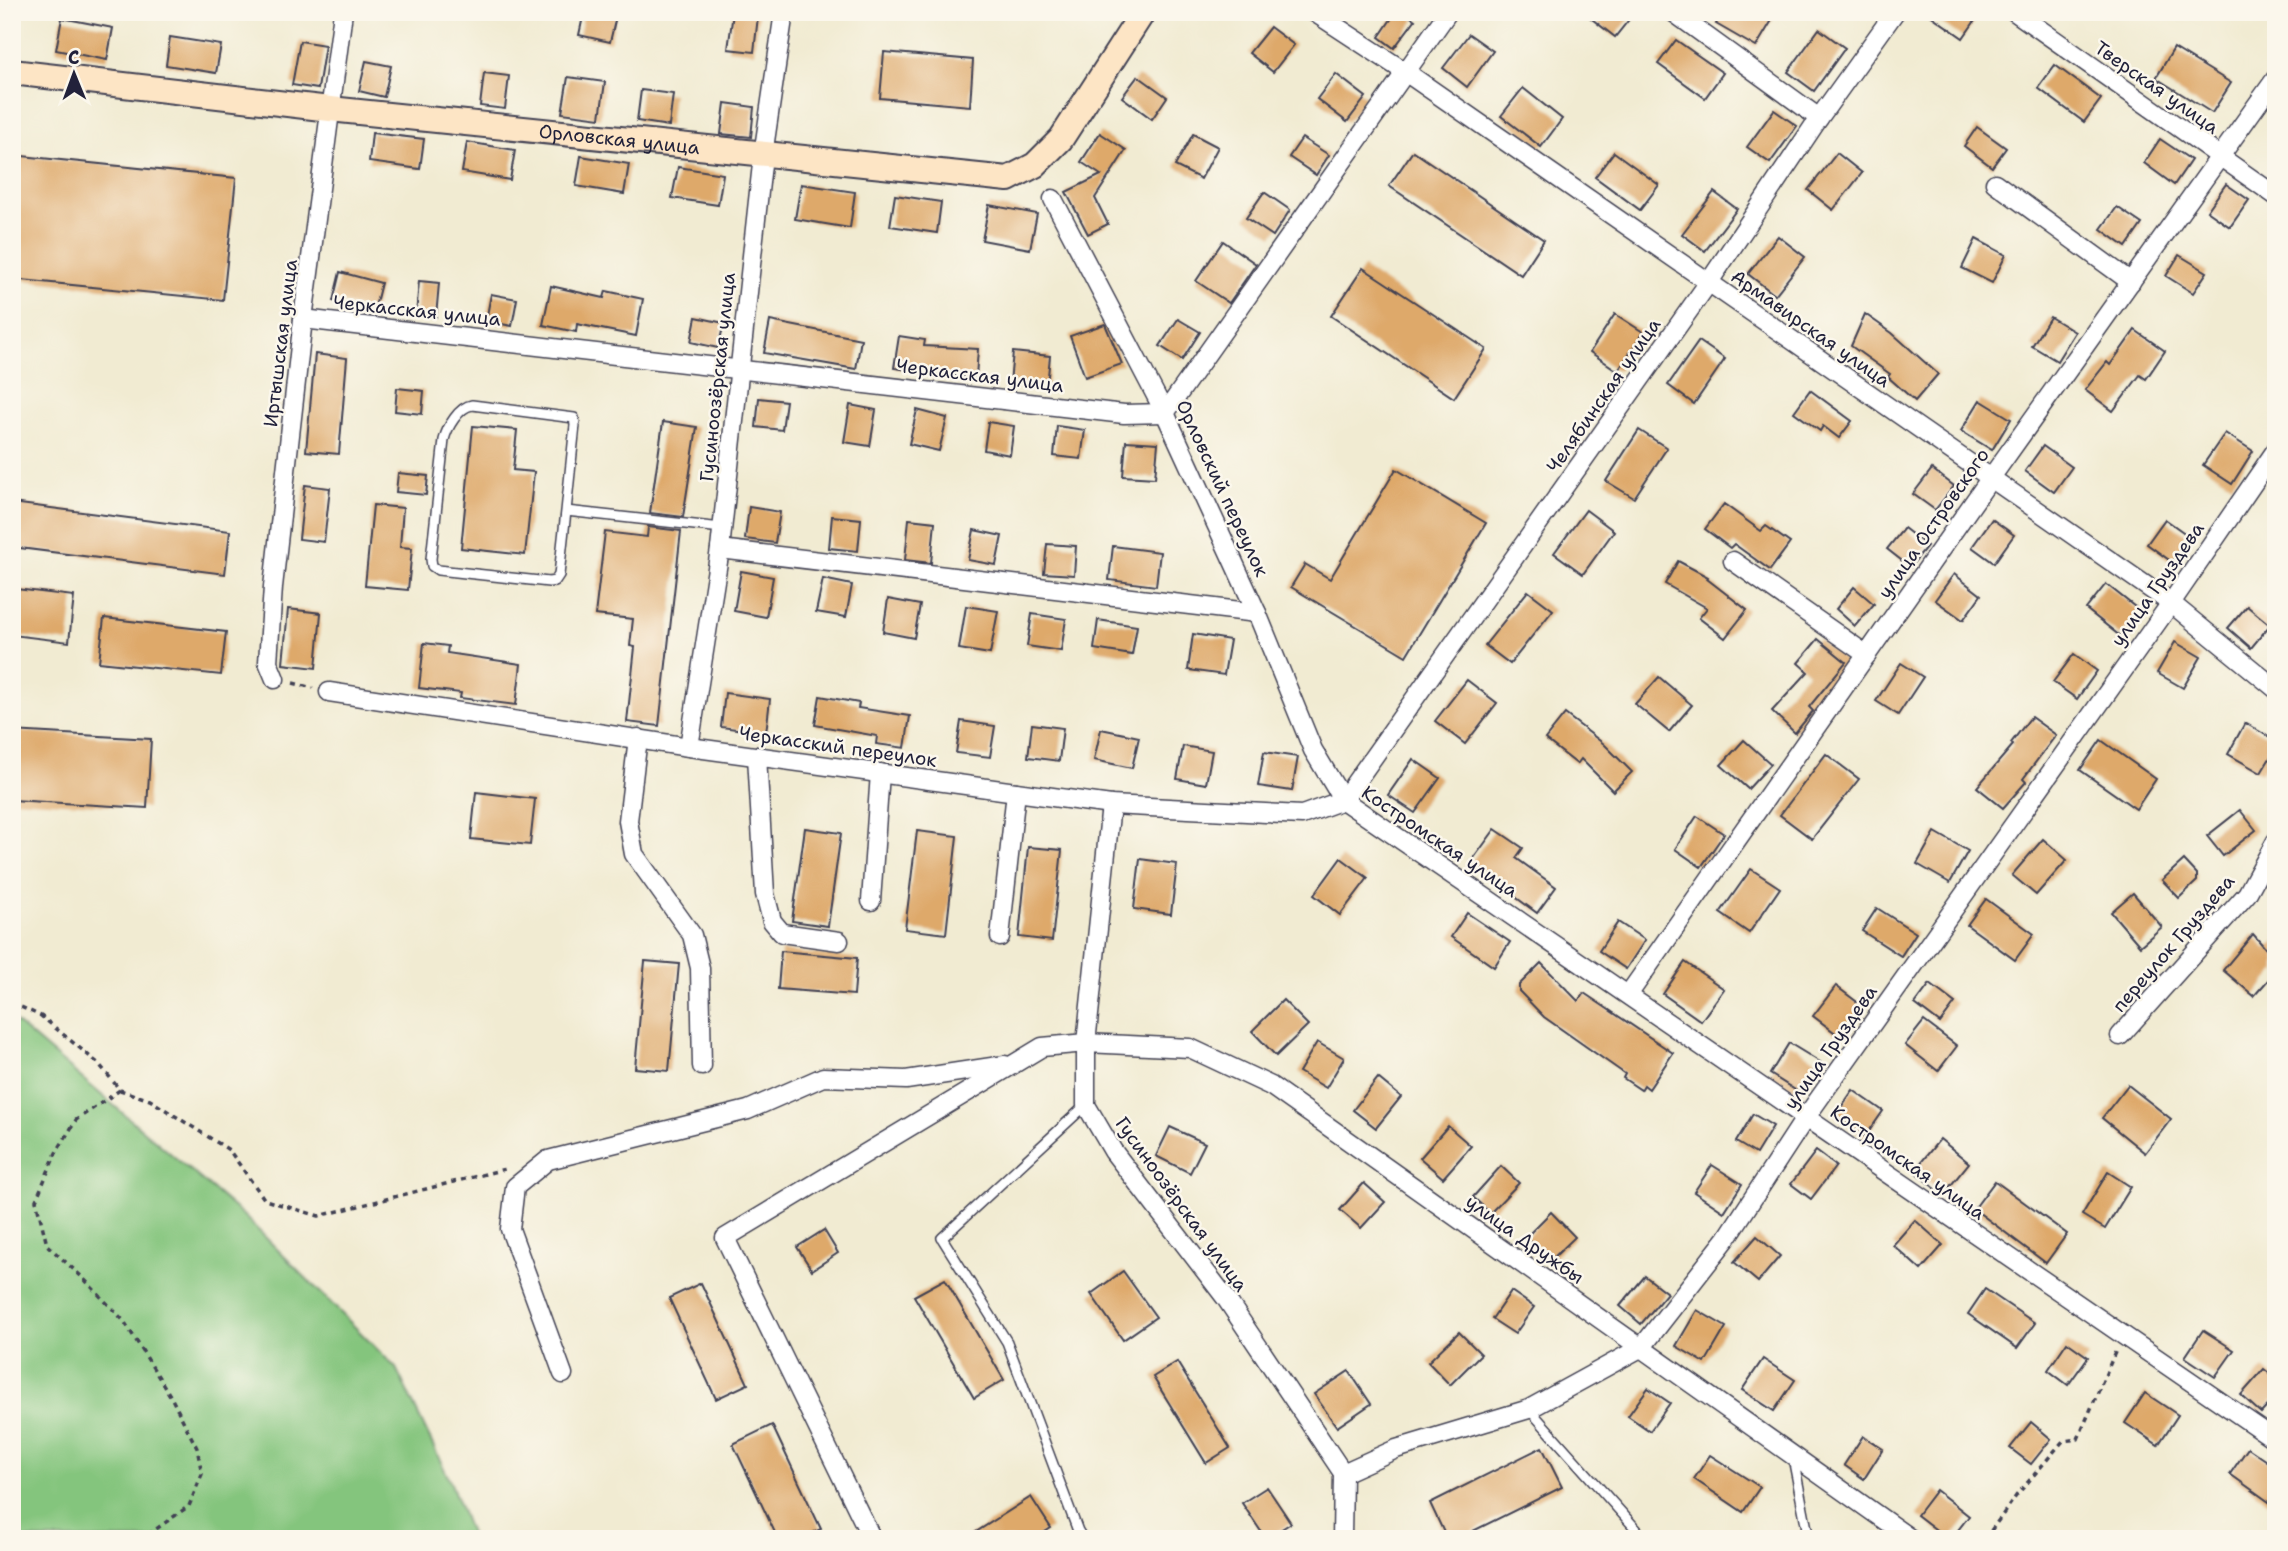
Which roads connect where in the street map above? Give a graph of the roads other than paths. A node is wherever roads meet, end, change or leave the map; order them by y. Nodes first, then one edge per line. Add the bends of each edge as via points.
1 (343, 12) edge
2 (784, 12) edge
3 (1143, 12) edge
4 (1314, 12) edge
5 (1448, 12) edge
6 (1673, 12) edge
7 (1895, 12) edge
8 (2015, 12) edge
9 (12, 72) edge
10 (1407, 73) junction
11 (2276, 78) edge
12 (330, 109) junction
13 (1819, 118) junction
14 (763, 155) junction
15 (2220, 158) junction
16 (1995, 183) dead end
17 (2276, 195) edge
18 (1054, 199) dead end
19 (1709, 282) junction
20 (2131, 282) junction
21 (303, 319) junction
22 (739, 368) junction
23 (1165, 413) junction
24 (2276, 450) edge
25 (1990, 479) junction
26 (566, 511) junction
27 (722, 528) junction
28 (720, 550) junction
29 (1733, 561) dead end
30 (2171, 603) junction
31 (1257, 613) junction
32 (1867, 655) junction
33 (275, 678) road end
34 (2276, 689) edge
35 (328, 692) road end
36 (638, 737) junction
37 (689, 747) junction
38 (757, 756) junction
39 (880, 773) junction
40 (1016, 792) junction
41 (1343, 800) junction
42 (1111, 805) junction
43 (2276, 841) edge
44 (871, 901) dead end
45 (1000, 937) dead end
46 (839, 941) dead end
47 (1628, 995) junction
48 (2120, 1036) dead end
49 (1086, 1043) junction
50 (1012, 1065) junction
51 (702, 1066) dead end
52 (1086, 1105) junction
53 (1806, 1117) junction
54 (1642, 1347) junction
55 (563, 1374) dead end
56 (1529, 1409) junction
57 (2276, 1440) edge
58 (1793, 1454) junction
59 (1343, 1473) junction
60 (872, 1539) edge
61 (1083, 1539) edge
62 (1342, 1539) edge
63 (1645, 1539) edge
64 (1809, 1539) edge
65 (1911, 1539) edge

1 - 12 street, Иртышская улица
2 - 14 street, Гусиноозёрская улица
3 - 14 street, Орловская улица via 1060,139 1035,165 1009,179
4 - 10 street, Армавирская улица
5 - 10 street
6 - 13 street
7 - 13 street, Челябинская улица
8 - 15 street, Тверская улица
9 - 12 street, Орловская улица
10 - 19 street, Армавирская улица
10 - 23 street
11 - 15 street, улица Островского
12 - 14 street, Орловская улица
12 - 21 street, Иртышская улица
13 - 19 street, Челябинская улица
14 - 22 street, Гусиноозёрская улица
15 - 17 street, Тверская улица
15 - 20 street, улица Островского
16 - 20 street
18 - 23 street, Орловский переулок
19 - 25 street, Армавирская улица
19 - 41 street, Челябинская улица
20 - 25 street, улица Островского
21 - 22 street, Черкасская улица
21 - 33 street, Иртышская улица via 273,587 268,662
22 - 23 street, Черкасская улица via 1124,414
22 - 27 street, Гусиноозёрская улица
23 - 31 street, Орловский переулок
24 - 30 street, улица Груздева
25 - 30 street, Армавирская улица
25 - 32 street, улица Островского
26 - 26 lane via 574,418 466,406 444,440 432,566 555,581
26 - 27 lane
27 - 28 street, Гусиноозёрская улица
28 - 31 street
28 - 37 street, Гусиноозёрская улица
29 - 32 street
30 - 34 street, Армавирская улица
30 - 53 street, улица Груздева
31 - 41 street, Орловский переулок via 1313,750
32 - 47 street, улица Островского
35 - 36 street, Черкасский переулок
36 - 37 street, Черкасский переулок
36 - 51 street via 628,821 634,854 692,935 700,968
37 - 38 street, Черкасский переулок
38 - 39 street, Черкасский переулок
38 - 46 street via 765,894 772,921 782,933
39 - 40 street, Черкасский переулок
39 - 44 street
40 - 42 street, Черкасский переулок
40 - 45 street
41 - 42 street, Черкасский переулок via 1302,815
41 - 47 street, Костромская улица
42 - 49 street
43 - 48 street, переулок Груздева via 2247,894
47 - 53 street, Костромская улица
49 - 50 street, улица Дружбы via 1042,1046
49 - 52 street
49 - 54 street, улица Дружбы via 1190,1048 1270,1086
50 - 55 street via 906,1080 823,1077 748,1110 548,1160 515,1187 510,1229
50 - 60 street, улица Дружбы via 725,1238
52 - 59 street, Гусиноозёрская улица via 1114,1151 1225,1297
52 - 61 lane via 942,1238 1007,1342
53 - 54 street, улица Груздева via 1727,1238
53 - 57 street, Костромская улица
54 - 56 street, улица Груздева
54 - 58 street, улица Дружбы
56 - 59 street, улица Груздева via 1396,1449
56 - 63 lane
58 - 64 lane
58 - 65 street, улица Дружбы
59 - 62 street

